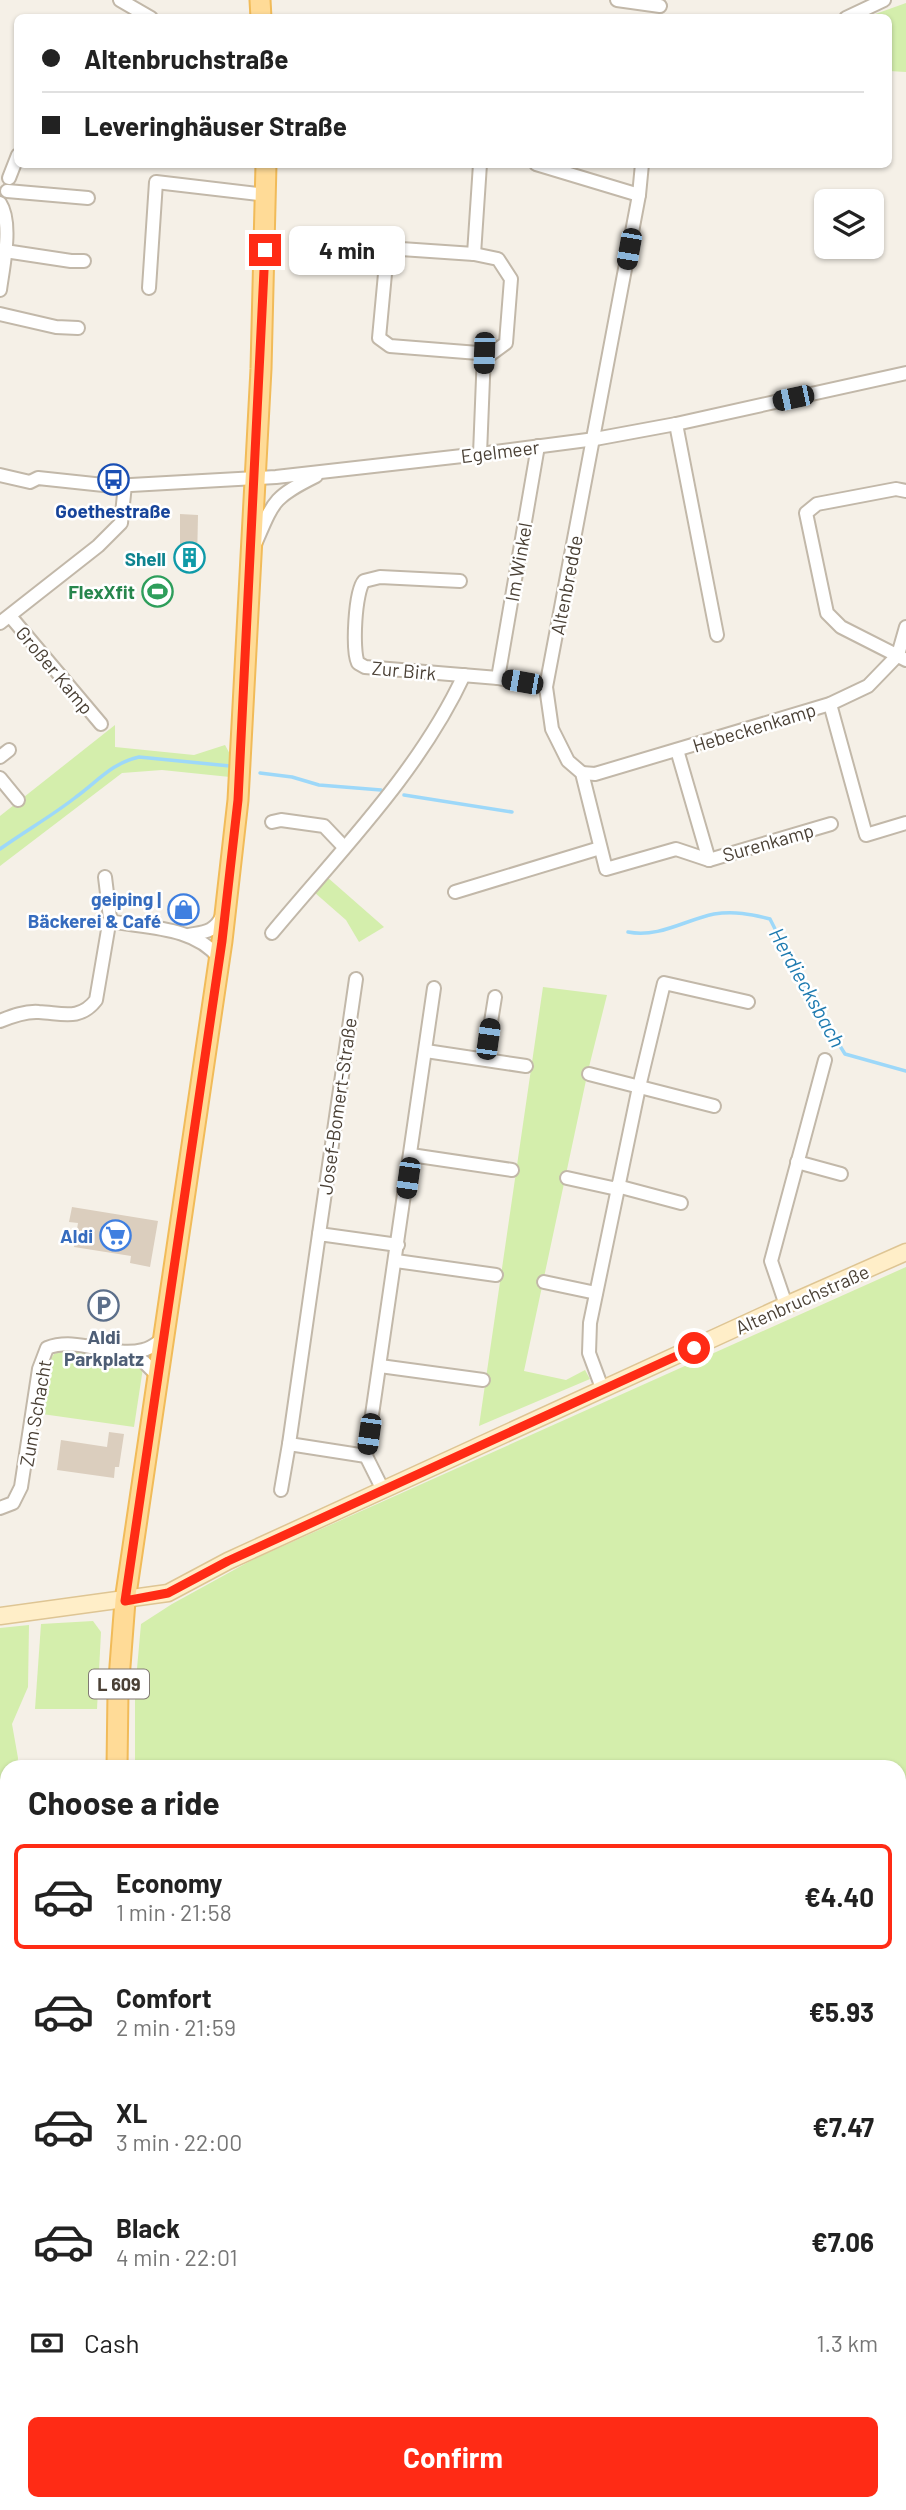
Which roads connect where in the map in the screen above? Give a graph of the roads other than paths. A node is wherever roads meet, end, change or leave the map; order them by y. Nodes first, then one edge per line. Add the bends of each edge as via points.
1 (120, 0) edge
2 (617, 0) edge
3 (884, 0) edge
4 (660, 8) edge
5 (144, 14) edge
6 (854, 14) edge
7 (14, 167) edge
8 (267, 168) edge
9 (480, 168) edge
10 (549, 168) edge
11 (642, 168) edge
12 (267, 195) junction
13 (639, 195) junction
14 (88, 198) dead end
15 (0, 203) edge
16 (5, 251) junction
17 (474, 254) junction
18 (84, 261) dead end
19 (149, 288) dead end
20 (0, 290) edge
21 (0, 314) edge
22 (78, 328) dead end
23 (484, 353) junction
24 (906, 373) edge
25 (676, 424) junction
26 (595, 439) junction
27 (538, 446) junction
28 (480, 454) junction
29 (322, 473) junction
30 (0, 475) edge
31 (255, 478) junction
32 (125, 485) junction
33 (906, 491) edge
34 (252, 551) junction
35 (460, 581) dead end
36 (5, 620) edge
37 (906, 627) edge
38 (717, 635) dead end
39 (902, 658) edge
40 (464, 674) junction
41 (498, 678) junction
42 (546, 687) junction
43 (830, 704) junction
44 (101, 724) dead end
45 (677, 750) junction
46 (582, 773) junction
47 (0, 778) edge
48 (18, 800) dead end
49 (272, 822) dead end
50 (831, 824) dead end
51 (906, 824) edge
52 (344, 847) junction
53 (600, 848) junction
54 (709, 860) junction
55 (105, 877) dead end
56 (455, 891) dead end
57 (226, 908) junction
58 (109, 921) junction
59 (272, 933) dead end
60 (189, 935) junction
61 (219, 958) junction
62 (356, 979) dead end
63 (434, 988) dead end
64 (495, 997) dead end
65 (748, 1002) dead end
66 (0, 1021) edge
67 (426, 1051) junction
68 (485, 1059) junction
69 (825, 1060) dead end
70 (526, 1066) dead end
71 (589, 1074) dead end
72 (639, 1087) junction
73 (714, 1106) dead end
74 (411, 1155) junction
75 (797, 1162) junction
76 (512, 1170) dead end
77 (841, 1174) dead end
78 (567, 1178) dead end
79 (617, 1188) junction
80 (681, 1203) dead end
81 (319, 1234) junction
82 (398, 1245) junction
83 (906, 1252) edge
84 (396, 1261) junction
85 (496, 1275) dead end
86 (544, 1282) dead end
87 (596, 1293) junction
88 (786, 1305) junction
89 (163, 1339) junction
90 (128, 1352) junction
91 (380, 1366) junction
92 (158, 1375) junction
93 (483, 1380) dead end
94 (602, 1388) junction
95 (289, 1444) junction
96 (366, 1456) junction
97 (281, 1490) dead end
98 (383, 1490) junction
99 (0, 1508) edge
100 (125, 1601) junction
101 (0, 1616) edge
102 (117, 1760) edge

1 - 5 street
2 - 4 street
3 - 6 street
7 - 14 street via 8,184
8 - 12 main road, L 609
9 - 17 street
10 - 13 street
11 - 13 street, Altenbredde
12 - 19 street via 156,182
12 - 31 main road, L 609
13 - 26 street, Altenbredde
15 - 16 street via 6,212
16 - 18 street
16 - 20 street
17 - 23 street via 498,259 511,279 506,343 491,354
17 - 23 street via 401,249 386,263 379,338 390,346
21 - 22 street
23 - 28 street
24 - 25 street, Egelmeer
25 - 26 street, Egelmeer
25 - 38 street
26 - 27 street, Egelmeer
26 - 42 street, Altenbredde
27 - 28 street, Egelmeer
27 - 41 street, Im Winkel
28 - 29 street, Egelmeer
29 - 31 street, Egelmeer
29 - 34 street, Egelmeer via 275,500
30 - 32 street via 30,482 38,478
31 - 32 street
31 - 34 main road, L 609
32 - 36 street, Großer Kamp via 121,523
33 - 39 street via 817,504 806,513 827,613 841,627
34 - 57 main road, L 609 via 238,800
35 - 40 street, Zur Birk via 368,578 359,590 354,652 365,667
36 - 44 street, Großer Kamp
37 - 39 street, Hebeckenkamp
39 - 43 street, Hebeckenkamp via 868,686
40 - 41 street
40 - 52 street via 450,705 387,798
41 - 42 street
42 - 46 street via 552,729 568,761
43 - 45 street, Hebeckenkamp
43 - 51 street, Hebeckenkamp via 866,835
45 - 46 street, Hebeckenkamp via 595,774
45 - 54 street, Hebeckenkamp
46 - 53 street
47 - 48 street
49 - 52 street via 324,826
50 - 54 street, Surenkamp
52 - 59 street
53 - 54 street, Surenkamp via 606,869 676,849
53 - 56 street
55 - 58 street
57 - 60 street via 210,931
57 - 61 main road, L 609
58 - 60 street
58 - 66 street via 100,988 88,1011 74,1016 16,1014
60 - 61 street via 209,945
61 - 89 main road, L 609
62 - 81 street, Josef-Bomert-Straße
63 - 67 street
64 - 68 street
65 - 72 street via 664,983
67 - 68 street
67 - 74 street
68 - 70 street
69 - 75 street
71 - 72 street
72 - 73 street
72 - 79 street
74 - 76 street
74 - 82 street
75 - 77 street
75 - 88 street via 771,1261
78 - 79 street
79 - 80 street
79 - 87 street
81 - 82 street
81 - 95 street, Josef-Bomert-Straße
82 - 84 street
83 - 88 street, Altenbruchstraße
84 - 85 street
84 - 91 street
86 - 87 street
87 - 94 street via 589,1353
88 - 94 street, Altenbruchstraße
89 - 90 street, Zum Schacht via 146,1350
89 - 92 main road, L 609
90 - 92 street, Zum Schacht
90 - 99 street, Zum Schacht via 59,1343 47,1348 38,1369 21,1487 13,1503
91 - 93 street
91 - 96 street
92 - 100 main road, L 609
94 - 98 street, Altenbruchstraße
95 - 96 street
95 - 97 street, Josef-Bomert-Straße
96 - 98 street
98 - 100 street, Altenbruchstraße via 168,1593
100 - 101 street, Altenbruchstraße
100 - 102 main road, L 609

